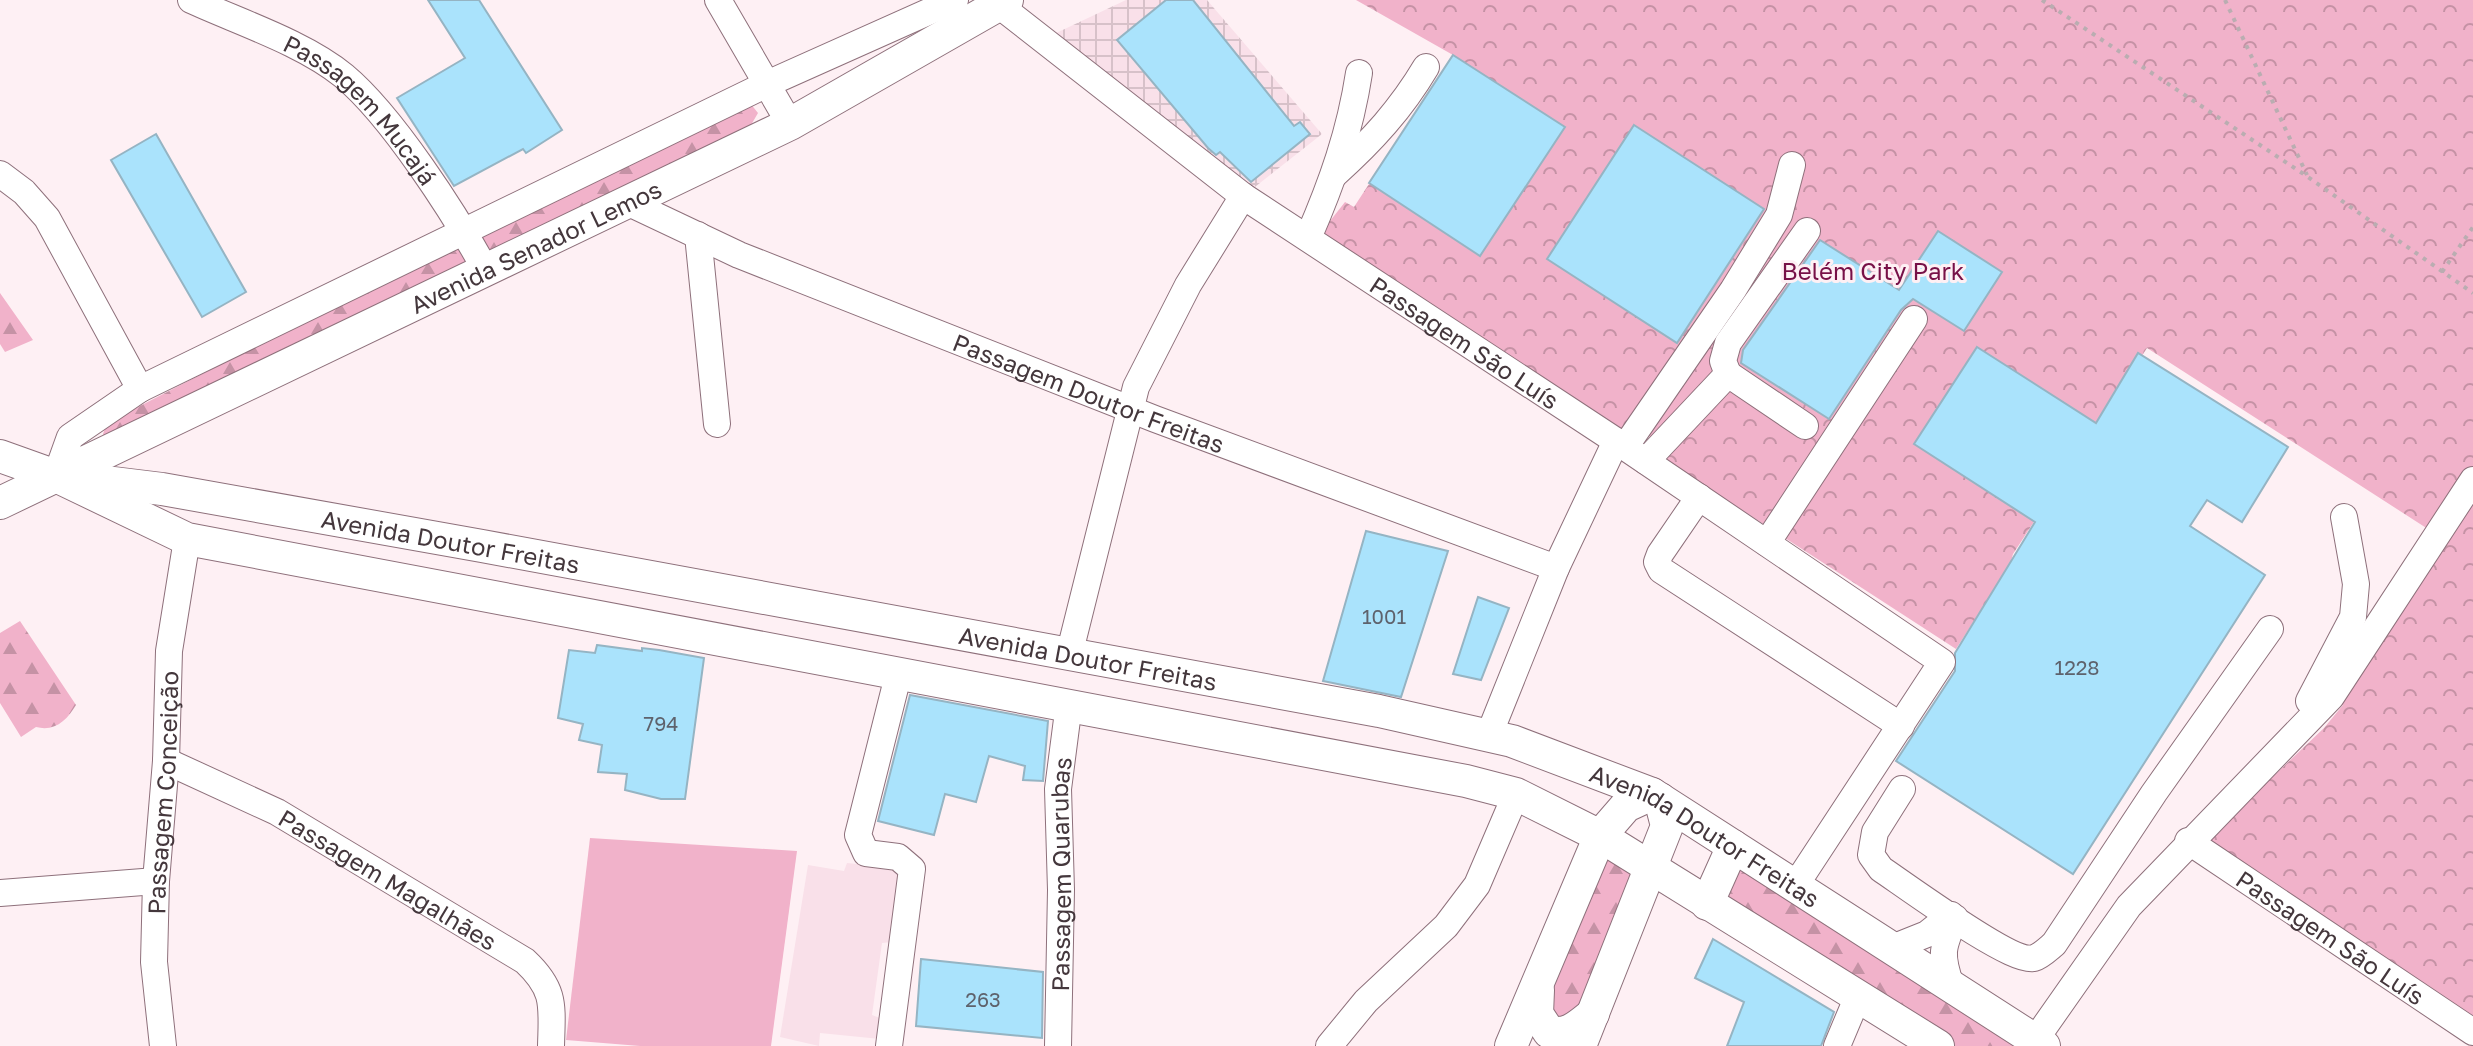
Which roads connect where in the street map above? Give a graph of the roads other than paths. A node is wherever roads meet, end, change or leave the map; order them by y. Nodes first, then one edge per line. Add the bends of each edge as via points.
1 (191, 0) edge
2 (718, 0) edge
3 (955, 0) edge
4 (1004, 3) edge
5 (1426, 67) dead end
6 (1359, 73) dead end
7 (767, 84) junction
8 (790, 124) junction
9 (1792, 165) dead end
10 (0, 174) edge
11 (1335, 174) junction
12 (1243, 196) junction
13 (627, 202) junction
14 (464, 230) junction
15 (1807, 231) dead end
16 (698, 235) junction
17 (1308, 238) junction
18 (485, 269) junction
19 (1914, 319) dead end
20 (1728, 374) junction
21 (140, 389) junction
22 (1130, 409) junction
23 (717, 424) dead end
24 (1805, 426) dead end
25 (1629, 449) junction
26 (0, 456) edge
27 (56, 476) junction
28 (2473, 480) edge
29 (1699, 497) junction
30 (0, 503) edge
31 (2344, 517) dead end
32 (187, 539) junction
33 (1767, 543) junction
34 (482, 546) junction
35 (564, 562) junction
36 (1556, 568) junction
37 (473, 593) junction
38 (549, 607) junction
39 (2270, 629) dead end
40 (1069, 655) junction
41 (899, 672) junction
42 (1069, 704) junction
43 (1901, 726) junction
44 (1489, 735) junction
45 (2279, 751) junction
46 (166, 761) junction
47 (1902, 789) dead end
48 (1516, 794) junction
49 (1656, 797) junction
50 (1600, 836) junction
51 (2188, 841) junction
52 (1733, 846) junction
53 (1650, 870) junction
54 (156, 881) junction
55 (1795, 886) junction
56 (0, 893) edge
57 (1707, 904) junction
58 (1953, 916) junction
59 (1892, 948) junction
60 (1951, 986) junction
61 (1538, 990) junction
62 (1858, 996) junction
63 (1593, 1014) junction
64 (2473, 1032) edge
65 (2040, 1043) edge
66 (163, 1046) edge
67 (551, 1046) edge
68 (889, 1046) edge
69 (1058, 1046) edge
70 (1329, 1046) edge
71 (1511, 1046) edge
72 (1580, 1046) edge
73 (1837, 1046) edge
74 (1938, 1046) edge

1 - 14 street, Passagem Mucajá via 308,53 344,76
2 - 7 street
3 - 7 street, Avenida Senador Lemos
4 - 8 main road, Avenida Senador Lemos
4 - 12 street, Passagem São Luís
5 - 11 street via 1403,106
6 - 11 street
7 - 8 street
7 - 14 street, Avenida Senador Lemos
8 - 13 main road, Avenida Senador Lemos
9 - 25 street via 1779,215
10 - 21 street via 47,218
11 - 17 street
12 - 17 street, Passagem São Luís
12 - 22 street via 1188,285
13 - 16 street, Passagem Doutor Freitas
13 - 18 main road, Avenida Senador Lemos
14 - 18 street, Passagem Mucajá
14 - 21 street, Avenida Senador Lemos
15 - 20 street via 1728,343 1723,361
16 - 22 street, Passagem Doutor Freitas
16 - 23 street
17 - 25 street, Passagem São Luís
18 - 27 main road, Avenida Senador Lemos
19 - 33 street
20 - 24 street
20 - 25 street
21 - 27 street, Avenida Senador Lemos via 70,437
22 - 36 street, Passagem Doutor Freitas
22 - 40 street
25 - 29 street, Passagem São Luís
25 - 36 street
26 - 27 main road, Avenida Doutor Freitas
27 - 30 main road, Avenida Senador Lemos
27 - 32 main road, Avenida Doutor Freitas
27 - 34 main road, Avenida Doutor Freitas via 162,489
28 - 45 street via 2331,697
29 - 33 street, Passagem São Luís
29 - 43 street via 1658,558 1661,570
31 - 45 street via 2356,584 2353,617
32 - 37 main road, Avenida Doutor Freitas
32 - 46 street, Passagem Conceição via 169,651
33 - 43 street, Passagem São Luís via 1942,662
34 - 35 main road, Avenida Doutor Freitas
34 - 37 main road via 484,569
35 - 38 main road via 551,578
35 - 40 main road, Avenida Doutor Freitas
36 - 44 street
37 - 38 main road, Avenida Doutor Freitas
38 - 41 main road, Avenida Doutor Freitas
39 - 58 street via 2054,944 2035,958 2021,958
40 - 44 main road, Avenida Doutor Freitas
41 - 42 main road, Avenida Doutor Freitas
41 - 68 street via 858,835 866,853 898,857 912,869
42 - 48 main road, Avenida Doutor Freitas
42 - 69 street, Passagem Quarubas via 1058,789
43 - 55 street
44 - 49 main road, Avenida Doutor Freitas
45 - 51 street
46 - 54 street, Passagem Conceição
46 - 67 street, Passagem Magalhães via 277,812 525,961 548,987
47 - 58 street via 1875,832 1871,855 1881,869
48 - 50 main road, Avenida Doutor Freitas
48 - 70 street via 1477,885 1446,926 1366,1001
49 - 50 main road via 1626,806
49 - 52 main road, Avenida Doutor Freitas
49 - 53 main road via 1667,826
50 - 53 main road, Avenida Doutor Freitas
50 - 61 main road
51 - 64 street, Passagem São Luís
51 - 65 street via 2129,906
52 - 55 main road, Avenida Doutor Freitas
52 - 57 main road
53 - 57 main road, Avenida Doutor Freitas
53 - 63 main road
54 - 56 street
54 - 66 street, Passagem Conceição via 154,962
55 - 59 main road, Avenida Doutor Freitas
57 - 62 main road, Avenida Doutor Freitas
58 - 59 street
58 - 60 street via 1942,945
59 - 60 main road, Avenida Doutor Freitas
60 - 65 main road, Avenida Doutor Freitas
61 - 63 main road via 1537,1014 1549,1032 1573,1031
61 - 71 main road
62 - 73 street
62 - 74 main road, Avenida Doutor Freitas
63 - 72 main road

